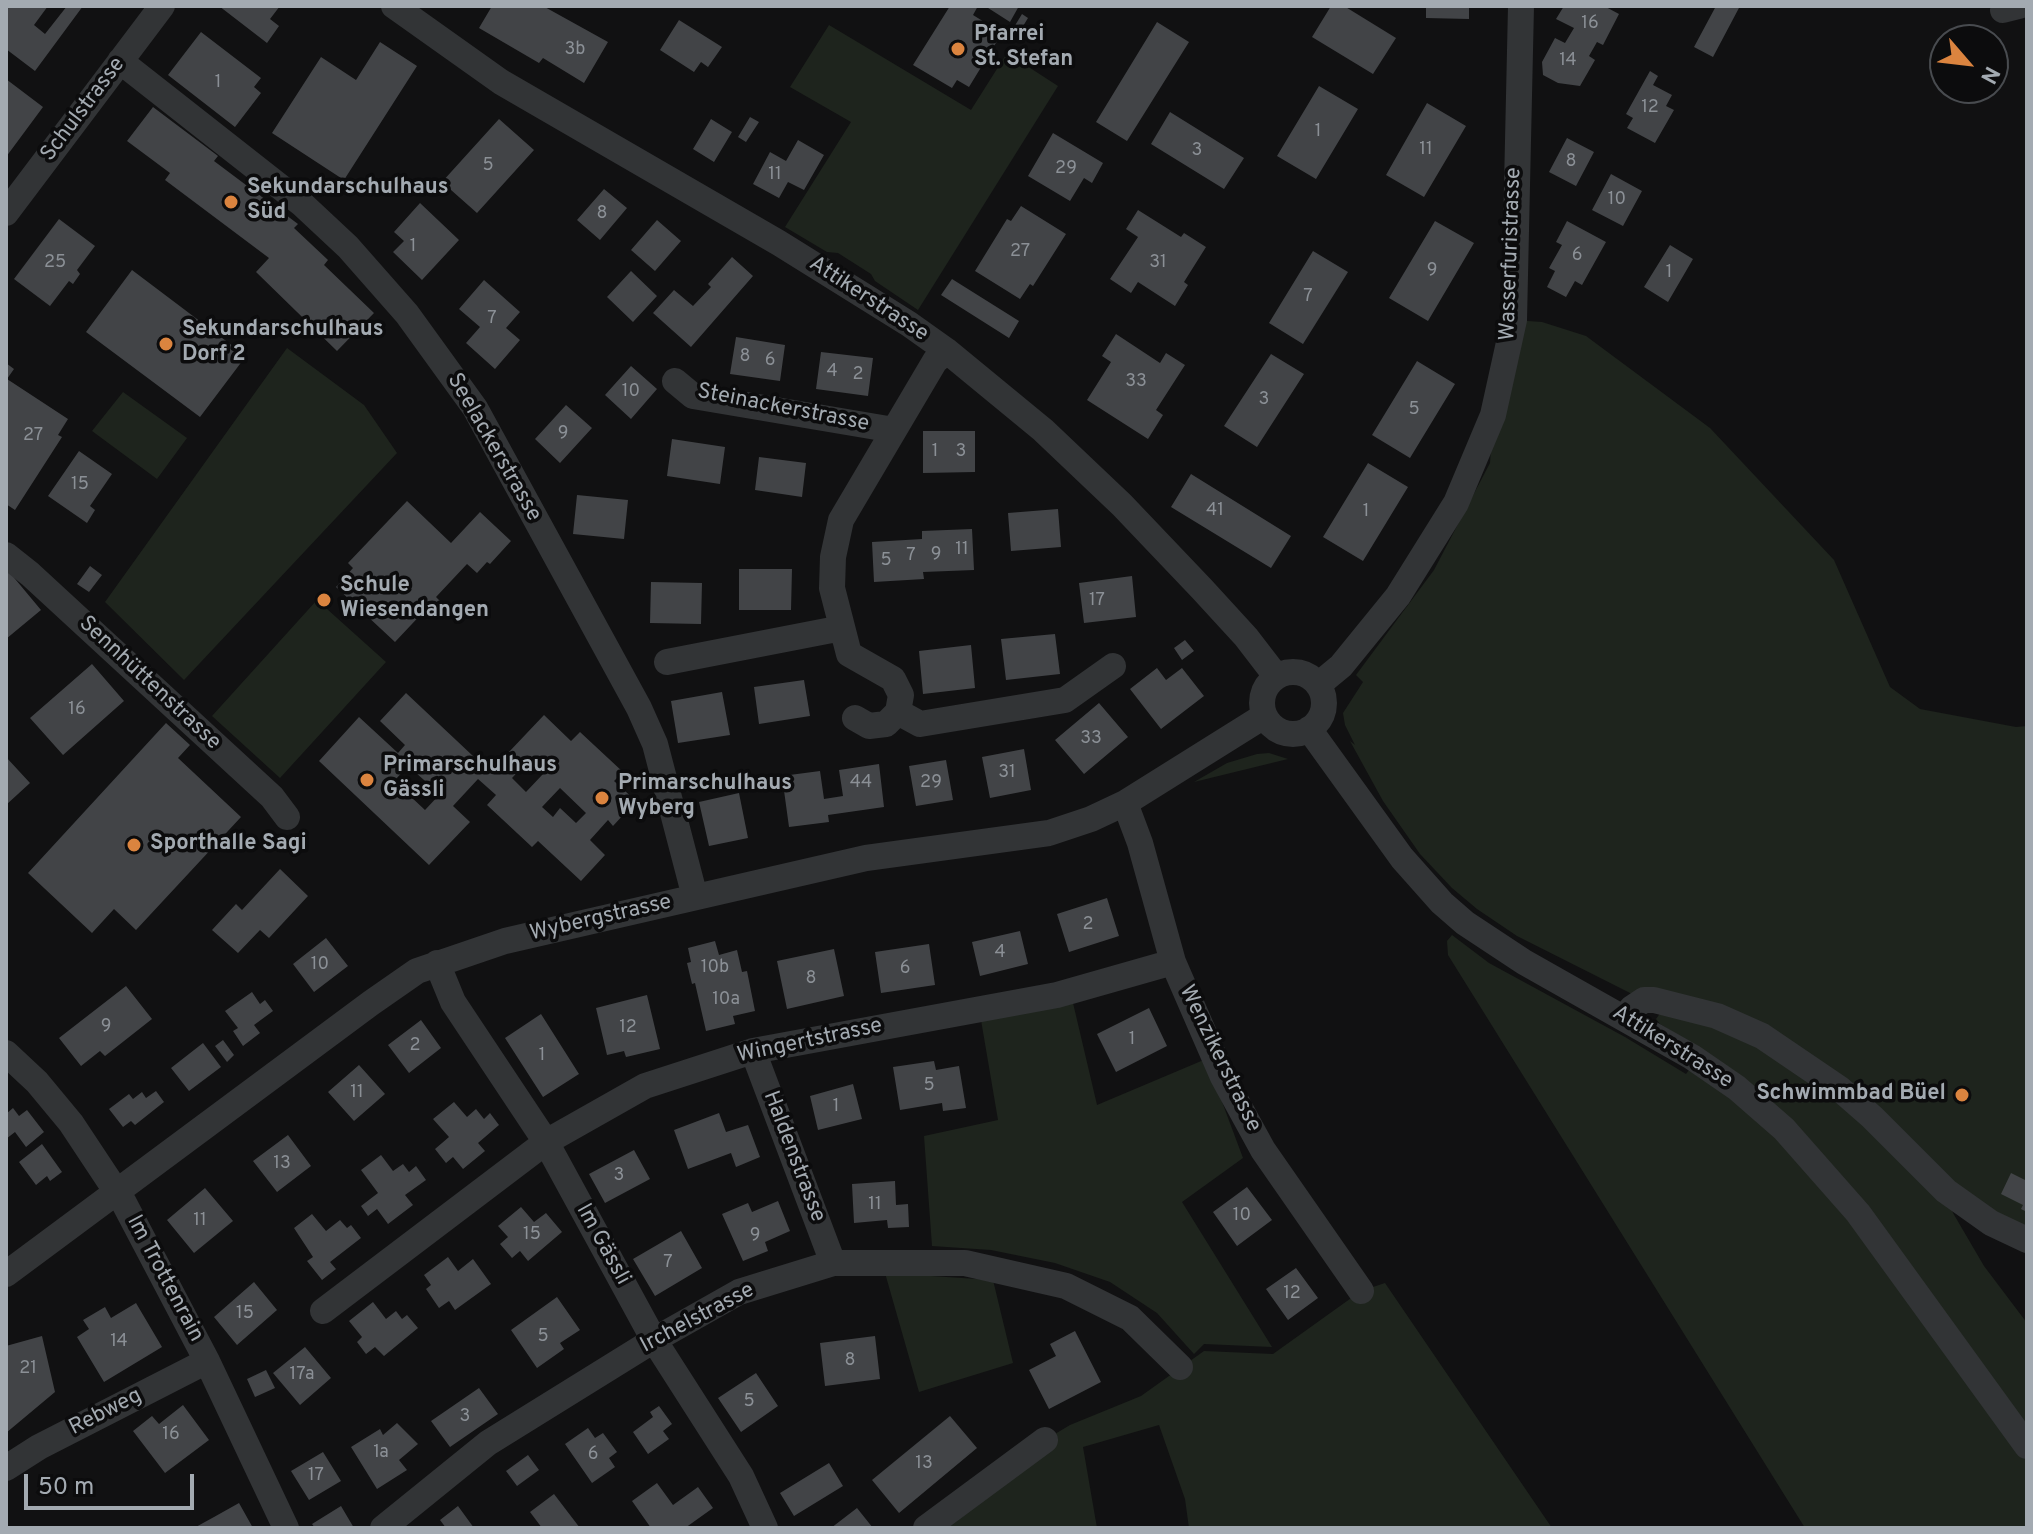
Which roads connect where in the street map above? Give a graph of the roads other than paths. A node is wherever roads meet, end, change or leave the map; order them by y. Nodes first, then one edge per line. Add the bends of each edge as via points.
1 (162, 6) edge
2 (394, 6) edge
3 (1521, 6) edge
4 (120, 61) junction
5 (6, 213) edge
6 (947, 351) junction
7 (675, 381) dead end
8 (894, 430) junction
9 (6, 555) edge
10 (842, 628) junction
11 (667, 662) dead end
12 (1113, 666) dead end
13 (1276, 676) junction
14 (1318, 685) junction
15 (898, 712) junction
16 (1264, 716) junction
17 (855, 718) dead end
18 (1309, 729) junction
19 (1125, 803) junction
20 (287, 817) dead end
21 (695, 897) junction
22 (1173, 962) junction
23 (437, 963) junction
24 (1625, 1016) junction
25 (753, 1051) junction
26 (6, 1053) edge
27 (546, 1142) junction
28 (117, 1192) junction
29 (2027, 1240) edge
30 (833, 1263) junction
31 (6, 1274) edge
32 (1361, 1291) dead end
33 (323, 1311) dead end
34 (654, 1340) junction
35 (207, 1361) junction
36 (1180, 1367) dead end
37 (1045, 1440) dead end
38 (2027, 1446) edge
39 (6, 1468) edge
40 (286, 1528) edge
41 (383, 1528) edge
42 (765, 1528) edge
43 (926, 1528) edge

1 - 4 street, Schulstrasse
2 - 6 street, Attikerstrasse via 501,82 779,243
3 - 14 street, Wasserfuristrasse via 1514,320 1493,415 1456,503 1398,596 1341,666
4 - 5 street, Schulstrasse
4 - 21 street, Seelackerstrasse via 302,204 348,247 407,314 475,408 639,708 655,744
6 - 8 street, Steinackerstrasse via 935,361
6 - 13 street, Attikerstrasse via 1043,430 1122,505
7 - 8 street, Steinackerstrasse via 693,396
8 - 10 street, Steinackerstrasse via 841,520 832,588
9 - 20 street, Sennhüttenstrasse via 272,797
10 - 11 street
10 - 15 street, Steinackerstrasse via 849,654 899,686
12 - 15 street via 1065,700 920,724
13 - 14 street via 1303,673
13 - 16 street via 1263,694
14 - 18 street via 1323,709
15 - 17 street via 877,726
16 - 18 street via 1289,734
16 - 19 street, Wybergstrasse
18 - 24 street, Attikerstrasse via 1402,858 1442,903 1524,962
19 - 21 street, Wybergstrasse via 1049,833 866,858
19 - 22 street, Wenzikerstrasse
21 - 23 street, Wybergstrasse via 505,941
22 - 25 street, Wingertstrasse via 1057,995
22 - 32 street, Wenzikerstrasse via 1223,1077 1263,1150
23 - 27 street, Im Gässli via 453,1002
23 - 28 street, Wybergstrasse via 371,1003
24 - 29 street via 1644,1000 1654,1000 1717,1016 1762,1036 1840,1089 1946,1191 1991,1223
24 - 38 street, Attikerstrasse via 1737,1088 1821,1168
25 - 27 street, Wingertstrasse via 645,1086
25 - 30 street, Haldenstrasse
26 - 28 street, Im Trottenrain via 71,1123
27 - 33 street, Wingertstrasse
27 - 34 street, Im Gässli
28 - 31 street, Wybergstrasse
28 - 35 street, Im Trottenrain
30 - 34 street, Irchelstrasse via 739,1292
30 - 36 street, Irchelstrasse via 965,1263 1066,1286 1130,1318
34 - 41 street, Irchelstrasse via 488,1443
34 - 42 street, Im Gässli via 741,1476
35 - 39 street, Rebweg
35 - 40 street, Im Trottenrain
37 - 43 street

